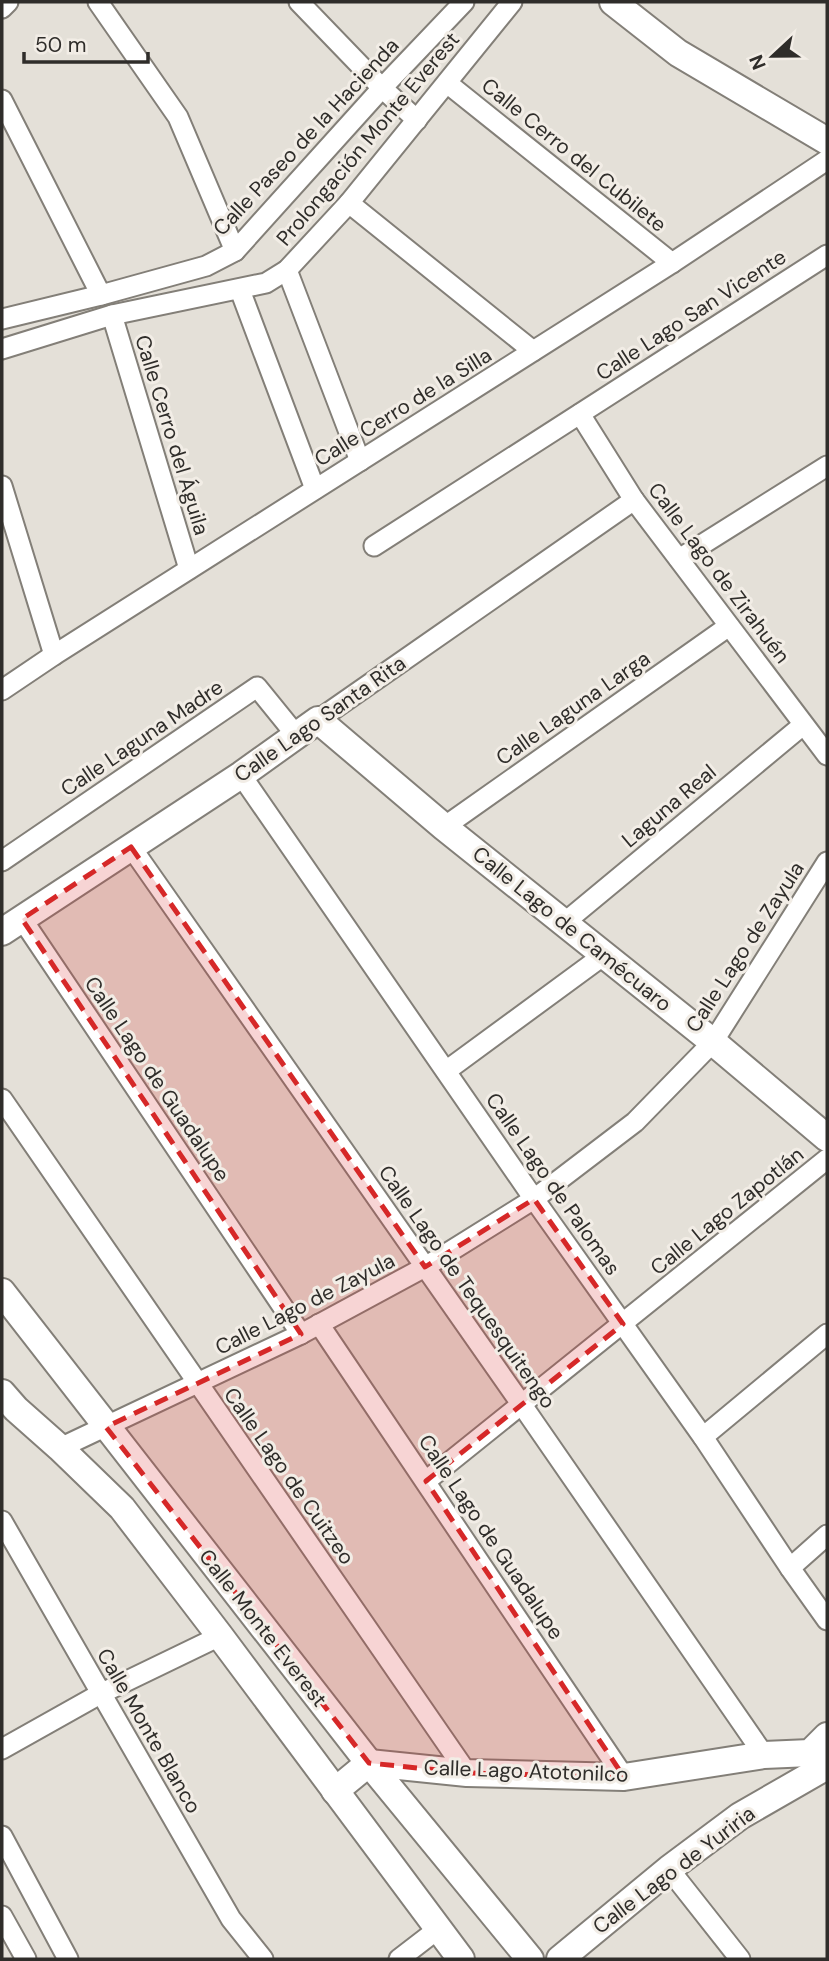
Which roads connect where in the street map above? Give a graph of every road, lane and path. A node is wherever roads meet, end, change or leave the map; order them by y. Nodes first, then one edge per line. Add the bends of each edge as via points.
1 (9, 2) edge
2 (98, 2) edge
3 (299, 2) edge
4 (464, 2) edge
5 (512, 2) edge
6 (613, 2) edge
7 (2, 8) edge
8 (447, 83) junction
9 (382, 88) junction
10 (2, 100) edge
11 (417, 120) junction
12 (827, 141) edge
13 (827, 160) edge
14 (349, 203) junction
15 (235, 251) junction
16 (827, 255) edge
17 (672, 263) junction
18 (287, 270) junction
19 (240, 290) junction
20 (101, 295) junction
21 (112, 315) junction
22 (2, 319) edge
23 (2, 349) edge
24 (533, 351) junction
25 (580, 414) junction
26 (360, 461) junction
27 (824, 473) edge
28 (2, 486) edge
29 (316, 489) junction
30 (634, 500) junction
31 (374, 546) dead end
32 (679, 559) junction
33 (189, 569) junction
34 (729, 626) junction
35 (54, 655) junction
36 (2, 690) edge
37 (318, 720) junction
38 (803, 725) junction
39 (296, 735) junction
40 (827, 755) edge
41 (241, 775) junction
42 (444, 827) junction
43 (131, 847) junction
44 (2, 861) edge
45 (827, 862) edge
46 (564, 923) junction
47 (12, 925) edge
48 (604, 955) junction
49 (713, 1042) junction
50 (446, 1071) junction
51 (2, 1099) edge
52 (827, 1138) edge
53 (827, 1160) edge
54 (534, 1199) junction
55 (425, 1267) junction
56 (2, 1292) edge
57 (319, 1324) junction
58 (623, 1324) junction
59 (301, 1334) junction
60 (827, 1334) edge
61 (198, 1384) junction
62 (2, 1393) edge
63 (522, 1405) junction
64 (106, 1427) junction
65 (703, 1437) junction
66 (60, 1448) junction
67 (426, 1481) junction
68 (2, 1521) edge
69 (827, 1535) edge
70 (790, 1568) junction
71 (827, 1620) edge
72 (220, 1636) junction
73 (100, 1694) junction
74 (2, 1749) edge
75 (764, 1755) junction
76 (822, 1760) edge
77 (369, 1763) junction
78 (467, 1773) junction
79 (624, 1777) junction
80 (335, 1791) junction
81 (2, 1836) edge
82 (669, 1869) junction
83 (2, 1916) edge
84 (438, 1929) junction
85 (26, 1959) edge
86 (68, 1959) edge
87 (263, 1959) edge
88 (399, 1959) edge
89 (461, 1959) edge
90 (530, 1959) edge
91 (560, 1959) edge
92 (740, 1959) edge

1 - 7 street
2 - 15 street via 178,117
3 - 9 street
4 - 9 street, Calle Paseo de la Hacienda
5 - 8 street, Prolongación Monte Everest
6 - 12 street via 678,53
8 - 11 street, Prolongación Monte Everest
8 - 17 street, Calle Cerro del Cubilete
9 - 11 street
9 - 15 street, Calle Paseo de la Hacienda
10 - 20 street
11 - 14 street, Prolongación Monte Everest
13 - 17 street, Calle Cerro de la Silla
14 - 18 street, Prolongación Monte Everest
14 - 24 street
15 - 20 street, Calle Paseo de la Hacienda via 206,266
16 - 25 street, Calle Lago San Vicente
17 - 24 street, Calle Cerro de la Silla
18 - 19 street, Prolongación Monte Everest via 266,283
18 - 26 street
19 - 21 street, Prolongación Monte Everest
19 - 29 street
20 - 22 street, Calle Paseo de la Hacienda
21 - 23 street, Prolongación Monte Everest
21 - 33 street, Calle Cerro del Águila
24 - 26 street, Calle Cerro de la Silla
25 - 30 street, Calle Lago de Zirahuén
25 - 31 street, Calle Lago San Vicente
26 - 29 street, Calle Cerro de la Silla
27 - 32 street
28 - 35 street
29 - 33 street, Calle Cerro de la Silla
30 - 32 street, Calle Lago de Zirahuén
30 - 37 street, Calle Lago Santa Rita
32 - 34 street, Calle Lago de Zirahuén
33 - 35 street, Calle Cerro de la Silla
34 - 38 street, Calle Lago de Zirahuén
34 - 42 street, Calle Laguna Larga
35 - 36 street, Calle Cerro de la Silla
37 - 39 street, Calle Lago Santa Rita
37 - 42 street, Calle Lago de Camécuaro
38 - 40 street, Calle Lago de Zirahuén
38 - 46 street, Laguna Real
39 - 41 street, Calle Lago Santa Rita
39 - 44 street, Calle Laguna Madre via 257,687
41 - 43 street, Calle Lago Santa Rita
41 - 50 street, Calle Lago de Palomas
42 - 46 street, Calle Lago de Camécuaro
43 - 47 street, Calle Lago Santa Rita
43 - 55 street, Calle Lago de Tequesquitengo
45 - 49 street, Calle Lago de Zayula
46 - 48 street, Calle Lago de Camécuaro
47 - 59 street, Calle Lago de Guadalupe
48 - 49 street, Calle Lago de Camécuaro
48 - 50 street
49 - 52 street, Calle Lago de Camécuaro
49 - 54 street, Calle Lago de Zayula via 635,1122
50 - 54 street, Calle Lago de Palomas
51 - 61 street, Calle Lago de Cuitzeo
53 - 58 street, Calle Lago Zapotlán
54 - 55 street, Calle Lago de Zayula
54 - 58 street, Calle Lago de Palomas
55 - 57 street, Calle Lago de Zayula
55 - 63 street, Calle Lago de Tequesquitengo
56 - 64 street, Calle Monte Everest
57 - 59 street, Calle Lago de Zayula
57 - 67 street, Calle Lago de Guadalupe
58 - 63 street, Calle Lago Zapotlán
58 - 65 street, Calle Lago de Palomas
59 - 61 street, Calle Lago de Zayula
60 - 65 street
61 - 64 street, Calle Lago de Zayula
61 - 78 street, Calle Lago de Cuitzeo
62 - 66 street, Calle Monte Everest
63 - 67 street, Calle Lago Zapotlán
63 - 75 street, Calle Lago de Tequesquitengo
64 - 66 street, Calle Lago de Zayula
64 - 77 street, Calle Monte Everest
65 - 70 street, Calle Lago de Palomas
66 - 72 street, Calle Monte Everest via 122,1508
67 - 79 street, Calle Lago de Guadalupe
68 - 73 street, Calle Monte Blanco
69 - 70 street
70 - 71 street, Calle Lago de Palomas
72 - 73 street
72 - 80 street, Calle Monte Everest
73 - 74 street
73 - 87 street, Calle Monte Blanco via 231,1919
75 - 76 street, Calle Lago Atotonilco
75 - 79 street, Calle Lago Atotonilco
76 - 82 street, Calle Lago de Yuriria
77 - 78 street, Calle Lago Atotonilco
77 - 80 street
77 - 90 street, Calle Monte Everest
78 - 79 street, Calle Lago Atotonilco
80 - 84 street, Calle Monte Everest
81 - 86 street
82 - 91 street, Calle Lago de Yuriria
82 - 92 street
83 - 85 street
84 - 88 street
84 - 89 street, Calle Monte Everest

